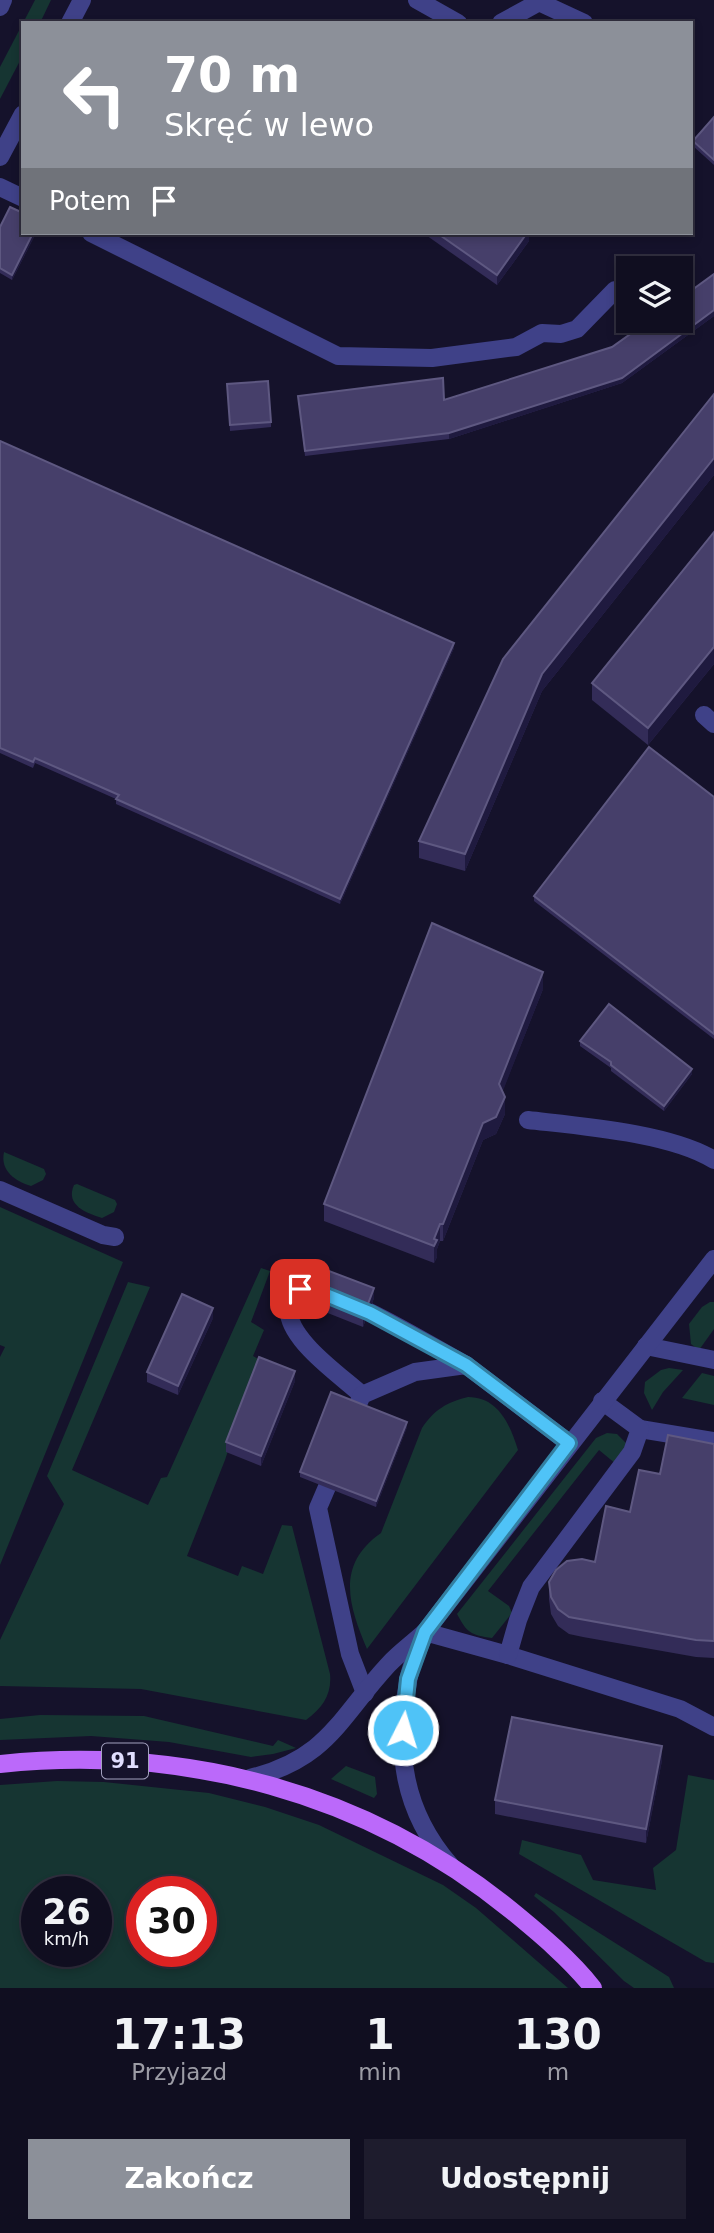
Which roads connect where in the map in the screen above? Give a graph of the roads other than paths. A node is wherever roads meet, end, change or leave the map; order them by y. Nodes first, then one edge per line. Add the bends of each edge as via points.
1 (3, 0) edge
2 (82, 0) edge
3 (417, 0) edge
4 (0, 7) edge
5 (72, 21) edge
6 (454, 21) edge
7 (505, 21) edge
8 (580, 21) edge
9 (21, 118) edge
10 (0, 157) edge
11 (0, 187) edge
12 (21, 197) edge
13 (95, 235) edge
14 (615, 290) dead end
15 (528, 1120) dead end
16 (714, 1160) edge
17 (0, 1190) edge
18 (115, 1237) dead end
19 (714, 1259) edge
20 (706, 1280) edge
21 (646, 1346) junction
22 (714, 1360) edge
23 (466, 1365) junction
24 (602, 1401) junction
25 (640, 1429) junction
26 (714, 1441) edge
27 (569, 1443) junction
28 (327, 1487) edge
29 (425, 1632) junction
30 (508, 1655) junction
31 (365, 1693) junction
32 (714, 1727) edge
33 (0, 1764) edge
34 (250, 1779) junction
35 (451, 1866) junction
36 (592, 1987) edge

1 - 4 street
2 - 5 street
3 - 6 street
7 - 8 street via 539,2
9 - 10 street
11 - 12 street
13 - 14 street via 338,356 432,358 516,346 542,333 577,329
15 - 16 street via 677,1143
17 - 18 street
19 - 20 street
20 - 21 street
21 - 22 street
21 - 24 street
23 - 23 street via 415,1372 360,1401 294,1328 289,1312 292,1298 300,1289 314,1290 370,1313
23 - 27 street
24 - 25 street
24 - 27 street
25 - 26 street
25 - 30 street via 632,1452 531,1587
27 - 29 street
28 - 31 street via 318,1508 350,1654
29 - 30 street
29 - 31 street
29 - 35 street via 408,1679 402,1745 410,1796 432,1844
30 - 32 street via 680,1709
31 - 34 street via 312,1752 284,1769
33 - 34 main road, 91 via 101,1759
34 - 35 main road, 91 via 333,1806
35 - 36 main road, 91 via 531,1927

